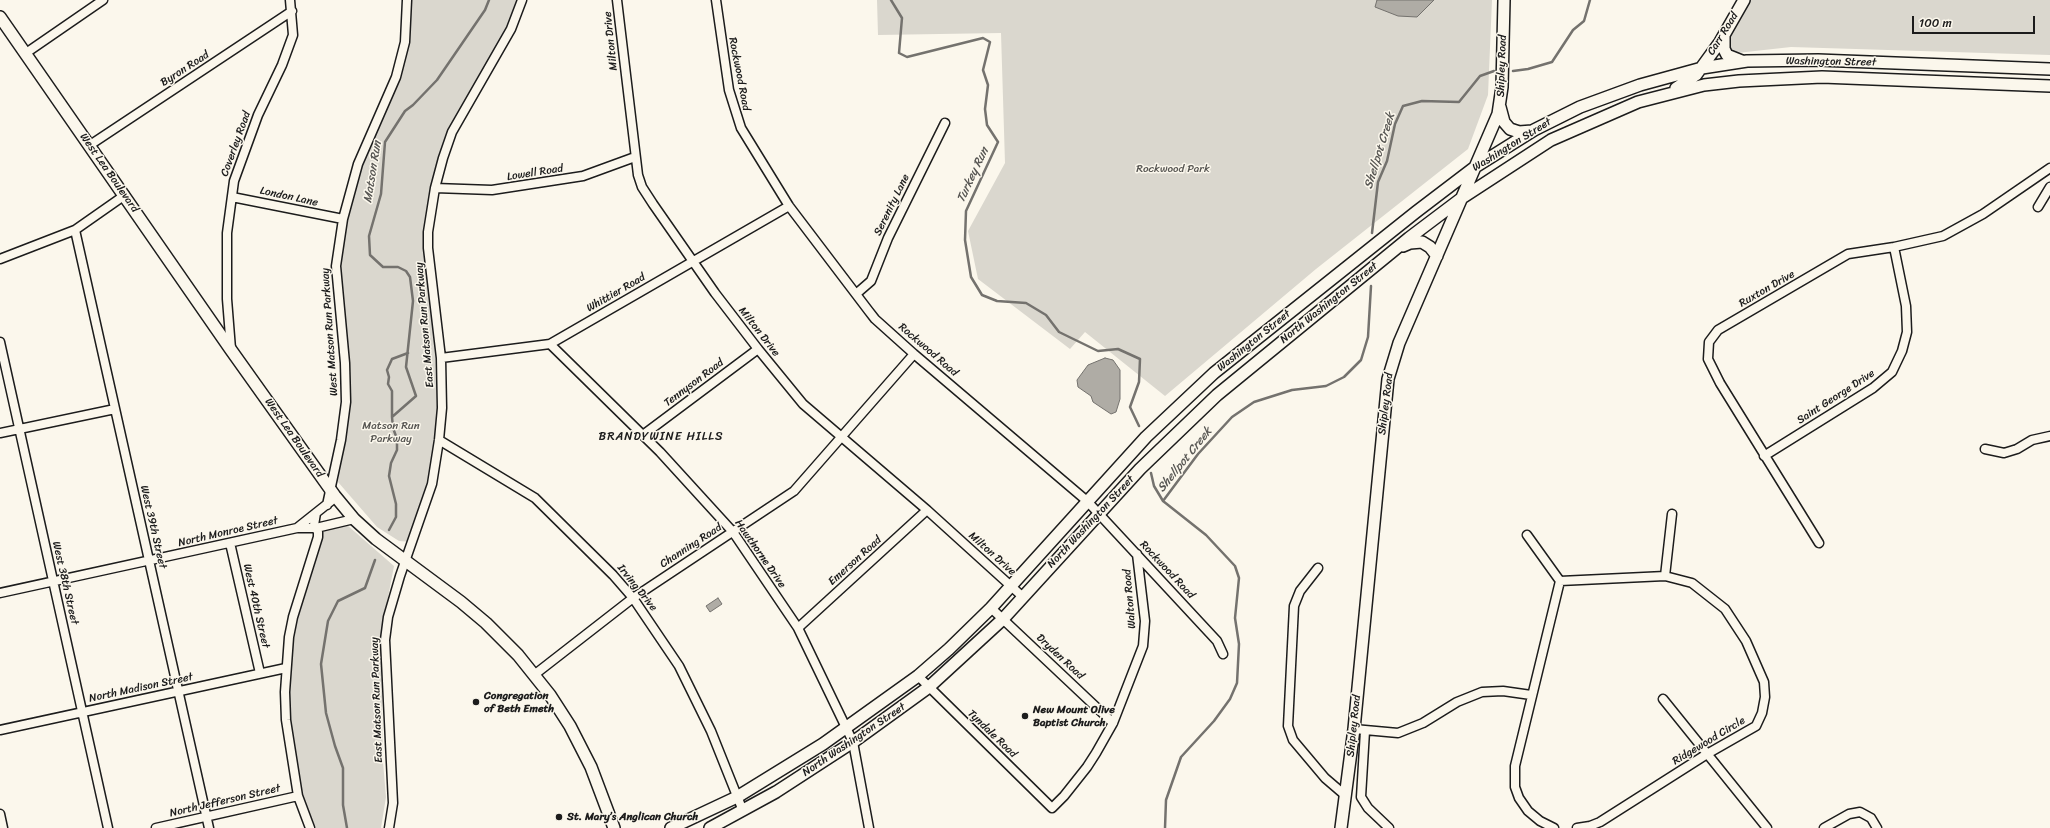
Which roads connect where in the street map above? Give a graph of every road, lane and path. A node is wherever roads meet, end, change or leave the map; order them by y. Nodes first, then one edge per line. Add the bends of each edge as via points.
1 (104, 0) edge
2 (290, 0) edge
3 (407, 0) edge
4 (522, 0) edge
5 (617, 0) edge
6 (716, 0) edge
7 (1504, 0) edge
8 (1744, 0) edge
9 (292, 11) junction
10 (0, 17) edge
11 (1724, 35) junction
12 (26, 53) junction
13 (1747, 61) junction
14 (1708, 63) junction
15 (2050, 69) edge
16 (1739, 81) junction
17 (2050, 86) edge
18 (1638, 102) junction
19 (1500, 106) junction
20 (945, 122) dead end
21 (1534, 130) junction
22 (90, 145) junction
23 (635, 158) junction
24 (1475, 167) junction
25 (2050, 168) edge
26 (2050, 187) edge
27 (435, 188) junction
28 (125, 195) junction
29 (232, 197) junction
30 (1462, 198) junction
31 (789, 206) junction
32 (2038, 207) dead end
33 (343, 219) junction
34 (75, 230) junction
35 (1894, 247) junction
36 (1390, 253) junction
37 (1437, 256) junction
38 (0, 259) edge
39 (694, 261) junction
40 (856, 294) junction
41 (0, 342) edge
42 (550, 344) junction
43 (758, 349) junction
44 (231, 350) junction
45 (914, 354) junction
46 (441, 358) junction
47 (115, 409) junction
48 (20, 429) junction
49 (0, 434) edge
50 (643, 435) junction
51 (2050, 436) edge
52 (841, 438) junction
53 (439, 440) junction
54 (1985, 449) dead end
55 (1764, 456) junction
56 (333, 493) junction
57 (1087, 501) junction
58 (927, 510) junction
59 (316, 513) junction
60 (1098, 513) junction
61 (1672, 514) dead end
62 (354, 519) junction
63 (297, 528) junction
64 (316, 528) junction
65 (733, 532) junction
66 (1527, 535) dead end
67 (230, 543) junction
68 (1819, 543) dead end
69 (1137, 554) junction
70 (149, 560) junction
71 (405, 562) junction
72 (1318, 568) dead end
73 (1666, 576) junction
74 (53, 581) junction
75 (1560, 581) junction
76 (1011, 586) junction
77 (0, 593) edge
78 (1023, 597) junction
79 (633, 598) junction
80 (991, 608) junction
81 (1003, 619) junction
82 (798, 628) junction
83 (1223, 654) dead end
84 (286, 668) junction
85 (260, 673) junction
86 (534, 675) junction
87 (918, 676) junction
88 (929, 687) junction
89 (178, 691) junction
90 (1531, 695) junction
91 (1663, 700) dead end
92 (82, 712) junction
93 (1113, 723) junction
94 (845, 728) junction
95 (0, 730) edge
96 (1360, 730) junction
97 (853, 742) junction
98 (1707, 754) junction
99 (298, 796) junction
100 (1346, 796) junction
101 (737, 797) junction
102 (1052, 808) joint
103 (743, 811) junction
104 (0, 814) edge
105 (207, 817) junction
106 (3, 828) edge
107 (108, 828) edge
108 (156, 828) edge
109 (209, 828) edge
110 (310, 828) edge
111 (388, 828) edge
112 (614, 828) edge
113 (671, 828) edge
114 (710, 828) edge
115 (869, 828) edge
116 (1341, 828) edge
117 (1389, 828) edge
118 (1554, 828) edge
119 (1577, 828) edge
120 (1767, 828) edge
121 (1824, 828) edge
122 (1877, 828) edge

1 - 12 street
2 - 9 street, Coverley Road
3 - 33 street, West Matson Run Parkway via 405,42 396,77 358,164
4 - 27 street, East Matson Run Parkway via 511,29 452,132
5 - 23 street, Milton Drive
6 - 31 street, Rockwood Road via 729,90 736,115 741,128
7 - 19 main road, Shipley Road
8 - 11 main road, Carr Road
9 - 22 street, Byron Road
9 - 29 street, Coverley Road via 293,35 258,115 234,181
10 - 12 main road, West Lea Boulevard
11 - 13 main road via 1724,49 1727,55
11 - 14 main road, Carr Road
12 - 22 main road, West Lea Boulevard
13 - 14 main road, Washington Street
13 - 15 main road, Washington Street via 1818,60
14 - 16 main road via 1721,76
14 - 18 main road, Carr Road via 1679,87
14 - 21 main road, Washington Street via 1615,94 1574,110
16 - 17 main road, Washington Street via 1822,77
16 - 18 main road, Washington Street via 1704,85
18 - 30 main road, Washington Street via 1551,140
19 - 21 main road via 1504,122 1510,129 1519,132
19 - 24 main road, Shipley Road
20 - 40 street, Serenity Lane via 888,238 870,281
21 - 24 main road, Washington Street
22 - 28 main road, West Lea Boulevard
23 - 27 street, Lowell Road via 583,176 492,190
23 - 39 street, Milton Drive via 642,187
24 - 30 main road, Shipley Road
24 - 57 main road, Washington Street via 1214,373 1146,437
25 - 35 street, Ruxton Drive via 1983,214 1943,236
26 - 32 street
27 - 46 street, East Matson Run Parkway via 428,248
28 - 34 street
28 - 44 main road, West Lea Boulevard
29 - 33 street, London Lane
29 - 44 street, Coverley Road via 227,233 227,300
30 - 36 main road, North Washington Street
30 - 37 main road, Shipley Road
31 - 39 street, Whittier Road
31 - 40 street, Rockwood Road
33 - 56 street, West Matson Run Parkway via 336,266 346,402
34 - 38 street
34 - 47 street, West 39th Street
35 - 55 street, Saint George Drive via 1906,306 1907,332 1892,372 1873,388
35 - 55 street, Ruxton Drive via 1848,254 1718,330 1709,342 1708,359
36 - 37 main road via 1418,242 1430,247
36 - 60 main road, North Washington Street via 1217,395 1157,451
37 - 96 main road, Shipley Road via 1399,343 1388,379
39 - 42 street, Whittier Road
39 - 43 street, Milton Drive
40 - 45 street, Rockwood Road via 875,319
41 - 48 street, West 38th Street
42 - 46 street, Whittier Road
42 - 50 street, Hawthorne Drive
43 - 50 street, Tennyson Road
43 - 52 street, Milton Drive via 803,404
44 - 56 main road, West Lea Boulevard
45 - 52 street, Channing Road
45 - 57 street, Rockwood Road
46 - 53 street, East Matson Run Parkway via 442,408
47 - 48 street
47 - 70 street, West 39th Street
48 - 49 street
48 - 74 street, West 38th Street
50 - 65 street, Hawthorne Drive
51 - 54 street via 2032,440 2004,453
52 - 58 street, Milton Drive
52 - 65 street, Channing Road via 794,491
53 - 71 street, East Matson Run Parkway via 432,484
53 - 79 street, Irving Drive via 535,498
55 - 68 street, Ruxton Drive
56 - 59 street, West Matson Run Parkway via 327,504
56 - 62 main road, West Lea Boulevard
57 - 60 street, Rockwood Road
57 - 76 main road, North Washington Street
58 - 76 street, Milton Drive
58 - 82 street, Emerson Road
59 - 63 street
59 - 64 street
60 - 69 street, Rockwood Road
60 - 78 main road, North Washington Street
61 - 73 street
62 - 64 street
62 - 71 main road, West Lea Boulevard
63 - 64 street
63 - 67 street, North Monroe Street
64 - 84 street via 318,536 293,617
65 - 79 street, Channing Road
65 - 82 street, Hawthorne Drive
66 - 75 street
67 - 70 street, North Monroe Street
67 - 85 street, West 40th Street
69 - 83 street, Rockwood Road via 1217,641
69 - 93 street, Walton Road via 1144,621 1143,646
70 - 74 street, North Monroe Street
70 - 89 street, West 39th Street
71 - 86 main road, West Lea Boulevard via 486,623
71 - 111 street, East Matson Run Parkway via 388,617 385,640 393,803
72 - 100 street via 1300,591 1294,606 1288,726 1293,740 1326,778
73 - 75 street, Ridgewood Circle
73 - 98 street, Ridgewood Circle via 1692,583 1725,609 1746,641 1764,682 1762,714 1756,726
74 - 77 street, North Monroe Street
74 - 92 street, West 38th Street
75 - 90 street
76 - 78 street, Milton Drive
76 - 80 main road, North Washington Street
78 - 81 main road, North Washington Street
79 - 86 street, Channing Road
79 - 101 street, Irving Drive via 680,666 711,731
80 - 81 street, Dryden Road
80 - 87 main road, North Washington Street
81 - 88 main road, North Washington Street
81 - 93 street, Dryden Road
82 - 94 street, Hawthorne Drive
84 - 85 street, North Madison Street
84 - 99 street via 286,720
85 - 89 street, North Madison Street
86 - 112 main road, West Lea Boulevard via 570,726 595,776
87 - 88 street, Tyndale Road
87 - 94 main road, North Washington Street
88 - 97 main road, North Washington Street
88 - 102 street, Tyndale Road
89 - 92 street, North Madison Street
89 - 105 street, West 39th Street
90 - 96 street via 1503,691 1482,692 1398,733
90 - 118 street via 1515,766 1515,787 1528,811
91 - 98 street
92 - 95 street, North Madison Street
92 - 107 street, West 38th Street
93 - 102 street, Walton Road via 1087,768
94 - 97 street, Hawthorne Drive
94 - 101 main road, North Washington Street
96 - 100 main road, Shipley Road
96 - 117 street via 1361,797 1368,808
97 - 103 main road, North Washington Street
97 - 115 street, Hawthorne Drive
98 - 119 street, Ridgewood Circle via 1600,822
98 - 120 street
99 - 105 street, North Jefferson Street
99 - 110 street
100 - 116 main road, Shipley Road
101 - 103 street, Irving Drive
101 - 113 main road, North Washington Street
103 - 114 main road, North Washington Street
104 - 106 street
105 - 108 street, North Jefferson Street
105 - 109 street, West 39th Street
121 - 122 street via 1849,814 1860,812 1871,818

